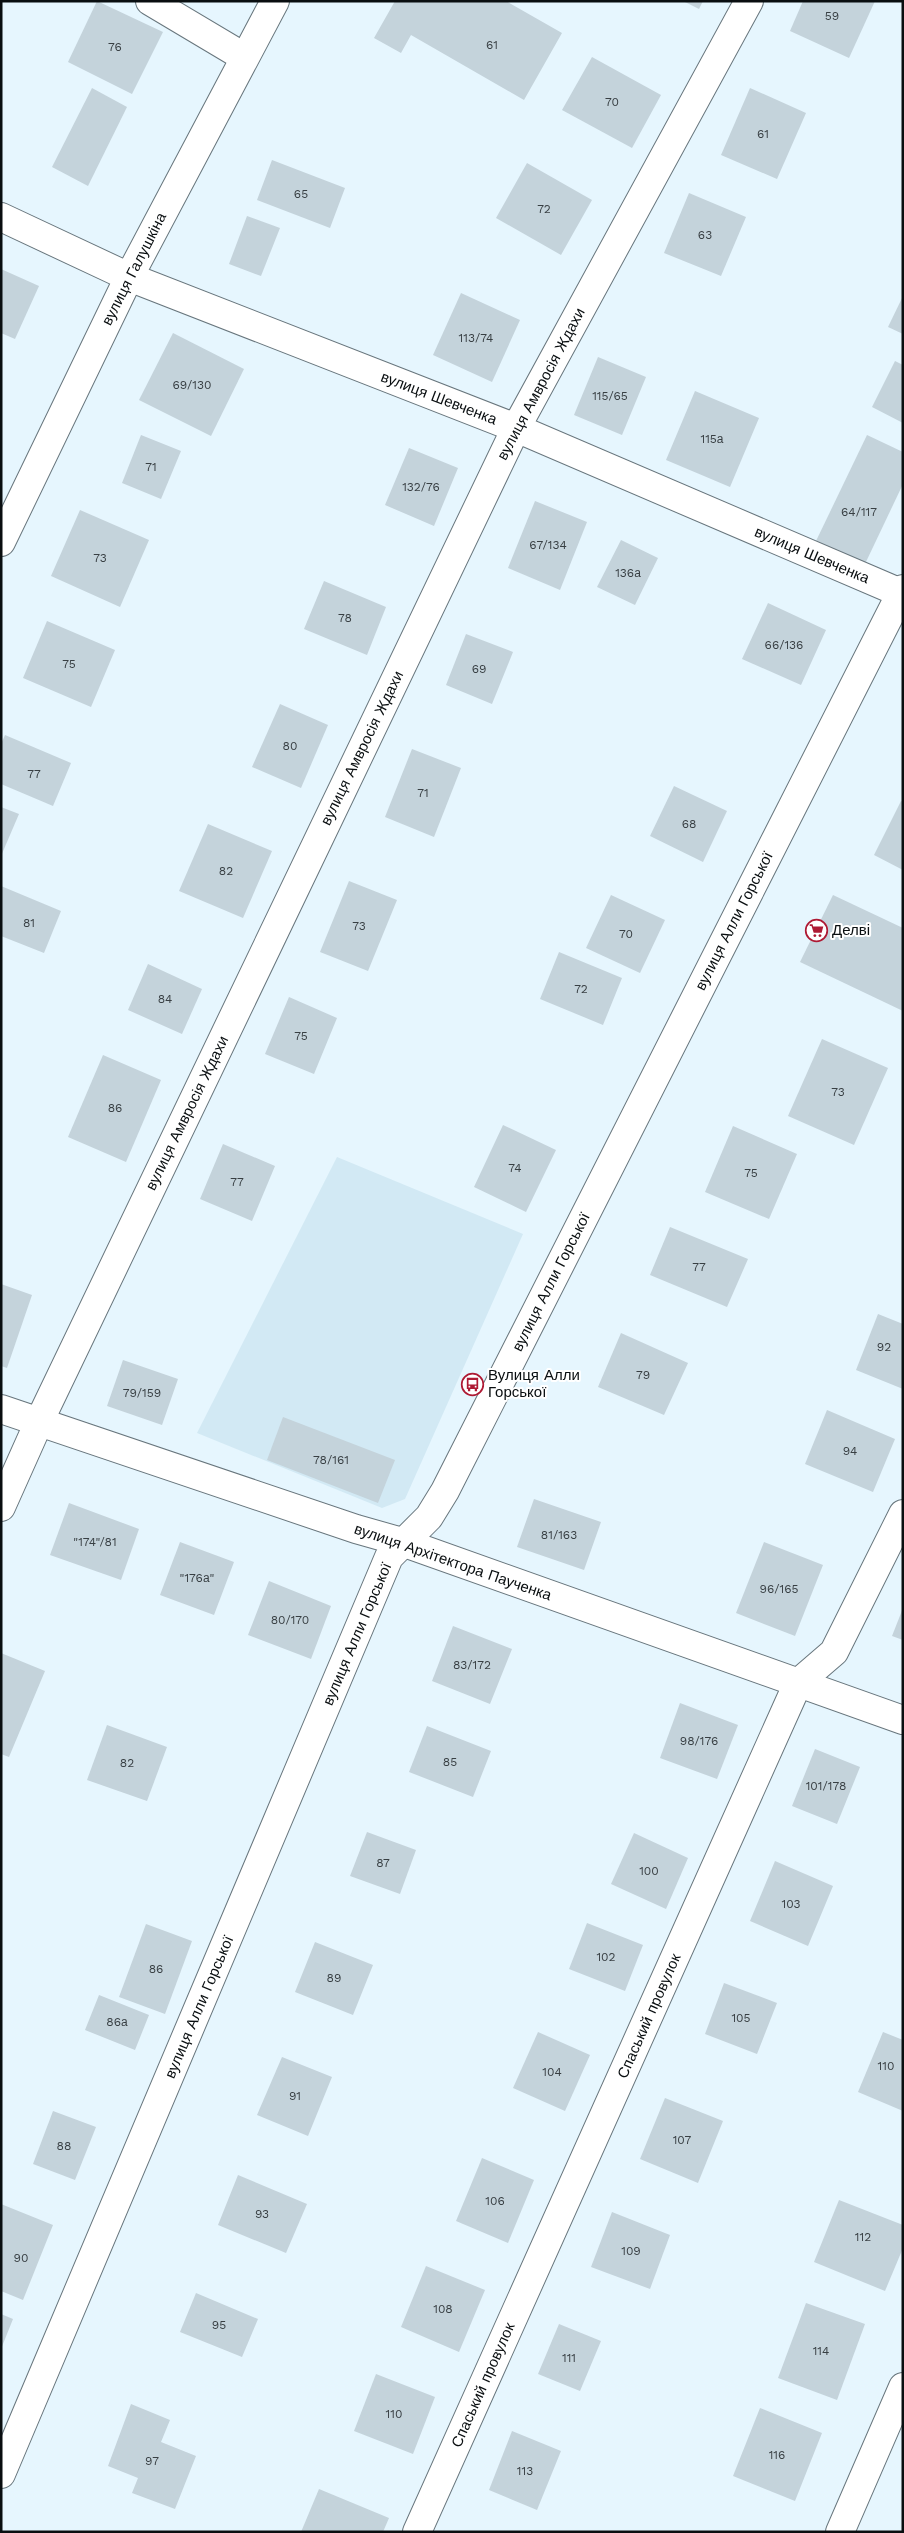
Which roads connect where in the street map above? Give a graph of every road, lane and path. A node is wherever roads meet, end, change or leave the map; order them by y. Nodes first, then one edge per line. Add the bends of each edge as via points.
1 (150, 1) edge
2 (275, 1) edge
3 (749, 1) edge
4 (244, 57) junction
5 (1, 217) edge
6 (129, 277) junction
7 (516, 428) junction
8 (1, 542) edge
9 (902, 592) edge
10 (1, 1409) edge
11 (39, 1422) junction
12 (1, 1507) edge
13 (903, 1514) edge
14 (402, 1542) junction
15 (798, 1684) junction
16 (903, 1720) edge
17 (903, 2387) edge
18 (1, 2474) edge
19 (418, 2532) edge
20 (840, 2532) edge

1 - 4 street
2 - 4 street, вулиця Галушкіна
3 - 7 street, вулиця Амвросія Ждахи
4 - 6 street, вулиця Галушкіна
5 - 6 street, вулиця Шевченка
6 - 7 street, вулиця Шевченка
6 - 8 street, вулиця Галушкіна
7 - 9 street, вулиця Шевченка
7 - 11 street, вулиця Амвросія Ждахи
9 - 14 street, вулиця Алли Горської via 445,1491 429,1517
10 - 11 street, вулиця Архітектора Паученка
11 - 12 street, вулиця Амвросія Ждахи
11 - 14 street, вулиця Архітектора Паученка
13 - 15 street, Спаський провулок via 834,1652
14 - 15 street, вулиця Архітектора Паученка
14 - 18 street, вулиця Алли Горської via 386,1565
15 - 16 street, вулиця Архітектора Паученка
15 - 19 street, Спаський провулок
17 - 20 street

